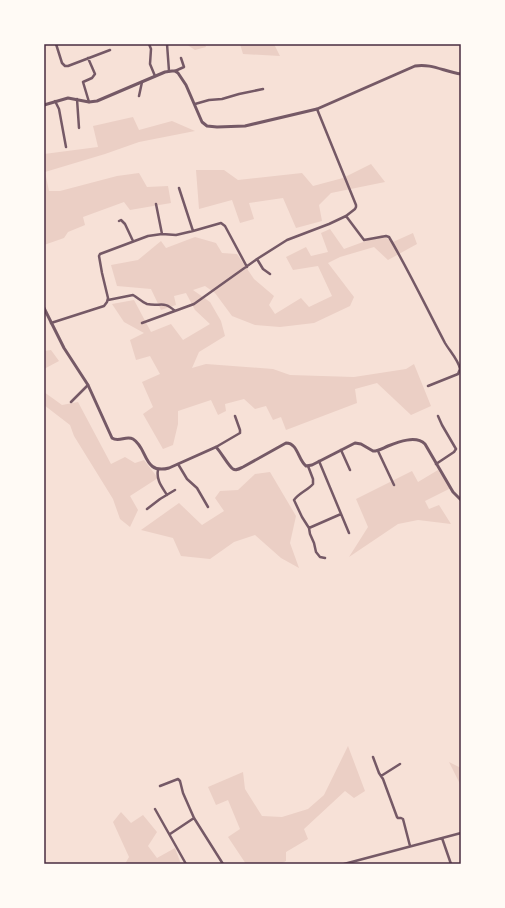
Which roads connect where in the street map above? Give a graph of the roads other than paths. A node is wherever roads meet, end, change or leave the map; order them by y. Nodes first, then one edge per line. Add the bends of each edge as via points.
1 (56, 44) edge
2 (149, 44) edge
3 (167, 44) edge
4 (110, 50) dead end
5 (88, 58) junction
6 (181, 58) dead end
7 (169, 71) junction
8 (175, 71) junction
9 (461, 74) edge
10 (155, 77) junction
11 (142, 82) junction
12 (263, 89) dead end
13 (139, 96) dead end
14 (77, 99) junction
15 (55, 101) junction
16 (89, 102) junction
17 (195, 104) junction
18 (44, 105) edge
19 (317, 109) junction
20 (79, 128) dead end
21 (66, 147) dead end
22 (179, 188) dead end
23 (156, 204) dead end
24 (346, 216) junction
25 (119, 221) dead end
26 (193, 231) junction
27 (162, 234) junction
28 (133, 241) junction
29 (257, 260) junction
30 (247, 267) junction
31 (270, 274) dead end
32 (108, 300) junction
33 (44, 308) edge
34 (175, 311) junction
35 (51, 323) junction
36 (142, 323) dead end
37 (88, 386) junction
38 (428, 386) dead end
39 (71, 402) dead end
40 (234, 416) dead end
41 (438, 416) dead end
42 (216, 448) junction
43 (341, 450) junction
44 (378, 451) junction
45 (319, 461) junction
46 (178, 464) junction
47 (436, 464) junction
48 (308, 466) junction
49 (158, 470) junction
50 (350, 470) dead end
51 (394, 485) dead end
52 (175, 490) dead end
53 (167, 495) junction
54 (461, 500) edge
55 (208, 507) dead end
56 (147, 509) dead end
57 (341, 514) junction
58 (309, 528) junction
59 (350, 533) dead end
60 (325, 558) dead end
61 (373, 757) dead end
62 (400, 764) dead end
63 (381, 776) junction
64 (160, 786) dead end
65 (155, 809) dead end
66 (194, 818) junction
67 (461, 832) edge
68 (170, 834) junction
69 (442, 838) junction
70 (410, 846) junction
71 (351, 863) edge
72 (186, 864) edge
73 (223, 864) edge
74 (344, 864) edge
75 (451, 864) edge

1 - 5 street via 64,65 68,66
2 - 10 street via 150,64
3 - 7 street
4 - 5 street
5 - 16 street via 95,74 83,82
6 - 8 street via 184,67
7 - 8 street
7 - 10 street
8 - 17 street via 186,85
9 - 19 street via 429,65 415,66
10 - 11 street
11 - 13 street
11 - 16 street
12 - 17 street
14 - 15 street
14 - 16 street
14 - 20 street
15 - 18 street
15 - 21 street via 59,109
17 - 19 street via 202,122 211,128 244,126
19 - 24 street via 356,204 355,209
22 - 26 street
23 - 27 street
24 - 29 street via 287,240
24 - 38 street via 364,240 389,237 459,364 458,374
25 - 28 street via 124,223
26 - 27 street via 176,235
26 - 30 street via 221,222
27 - 28 street
28 - 32 street via 102,252 99,256
29 - 30 street
29 - 31 street
30 - 34 street via 194,304
32 - 34 street via 133,295 147,304 165,304
32 - 35 street via 104,306
33 - 35 street
34 - 36 street
35 - 37 street
37 - 39 street
37 - 49 street via 112,438 134,439 150,464
40 - 42 street via 240,434
41 - 47 street via 456,449
42 - 46 street
42 - 48 street via 232,469 236,470 289,443 304,465
43 - 44 street via 358,443 373,452
43 - 45 street
43 - 50 street
44 - 47 street via 403,441 418,440 425,444
44 - 51 street
45 - 48 street
45 - 57 street
46 - 49 street
46 - 55 street
47 - 54 street via 453,492
48 - 58 street via 313,484 294,500
49 - 53 street via 159,481
52 - 53 street
53 - 56 street
57 - 58 street
57 - 59 street
58 - 60 street via 316,552
61 - 63 street
62 - 63 street
63 - 70 street via 396,817 403,819
64 - 66 street via 179,779
65 - 68 street
66 - 68 street
66 - 73 street
67 - 69 street
68 - 72 street
69 - 70 street
69 - 75 street
70 - 71 street
71 - 74 street

